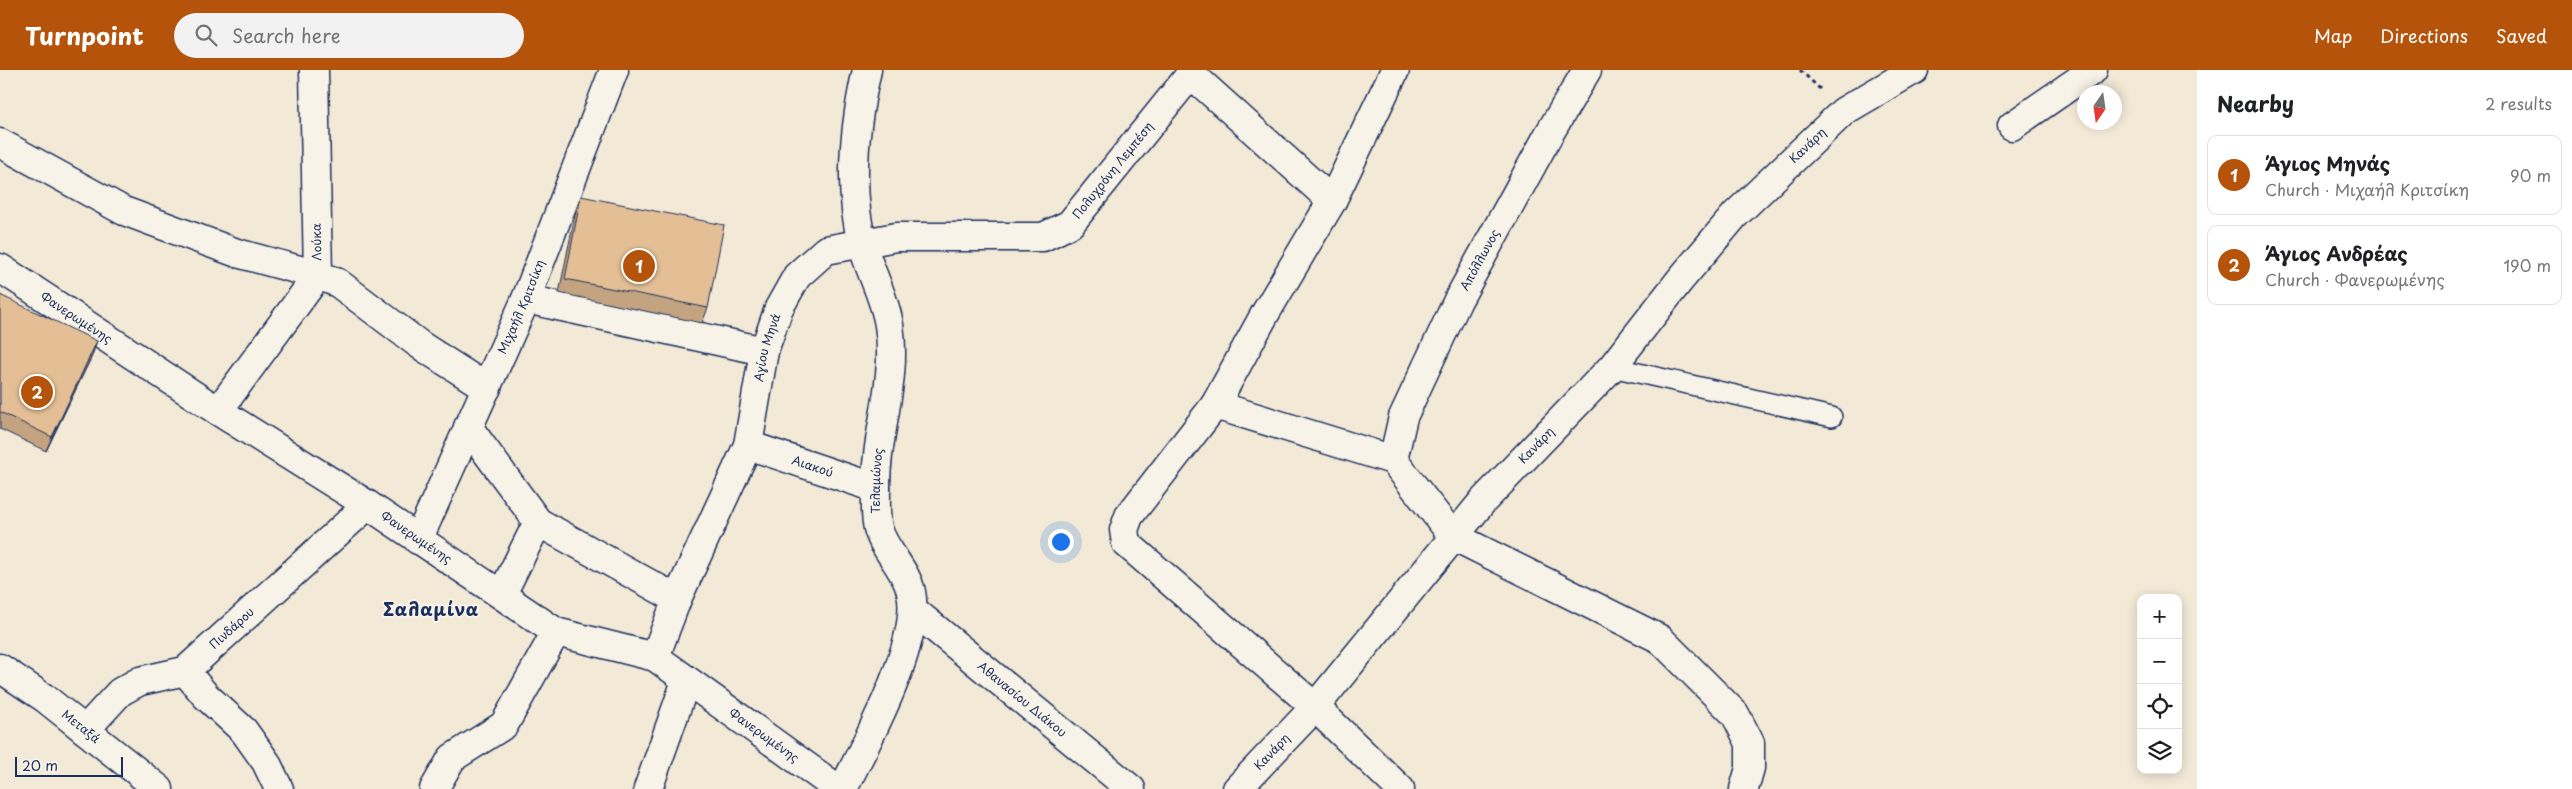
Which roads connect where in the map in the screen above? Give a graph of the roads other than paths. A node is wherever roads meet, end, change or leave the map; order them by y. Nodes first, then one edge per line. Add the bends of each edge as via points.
1 (314, 70) edge
2 (614, 70) edge
3 (866, 70) edge
4 (1396, 70) edge
5 (1588, 70) edge
6 (1914, 70) edge
7 (2094, 70) edge
8 (1192, 72) edge
9 (2012, 126) dead end
10 (0, 143) edge
11 (1332, 201) junction
12 (862, 245) junction
13 (0, 268) edge
14 (318, 275) junction
15 (526, 299) junction
16 (764, 351) junction
17 (1612, 367) junction
18 (487, 388) junction
19 (1215, 405) junction
20 (218, 411) junction
21 (1832, 417) dead end
22 (468, 427) junction
23 (748, 445) junction
24 (1393, 460) junction
25 (876, 488) junction
26 (368, 505) junction
27 (538, 522) junction
28 (1453, 536) junction
29 (418, 540) junction
30 (502, 594) junction
31 (676, 599) junction
32 (913, 610) junction
33 (556, 632) junction
34 (655, 657) junction
35 (0, 668) edge
36 (185, 671) junction
37 (686, 680) junction
38 (1315, 707) junction
39 (85, 730) junction
40 (159, 789) edge
41 (278, 789) edge
42 (434, 789) edge
43 (648, 789) edge
44 (838, 789) edge
45 (843, 789) edge
46 (1131, 789) edge
47 (1238, 789) edge
48 (1400, 789) edge
49 (1744, 789) edge

1 - 14 street, Λούκα
2 - 15 street, Μιχαήλ Κριτσίκη
3 - 12 street via 858,107 854,165
4 - 11 street
5 - 24 street, Απόλλωνος via 1458,300 1403,417
6 - 17 street, Κανάρη via 1844,111 1735,215
7 - 9 street
8 - 11 street
8 - 12 street, Πολυχρόνη Λεμπέση via 1070,224 1043,237 896,237
10 - 14 street via 124,211 237,253
11 - 19 street
12 - 16 street, Αγίου Μηνά via 826,250 797,276 779,308
12 - 25 street, Τελαμώνος via 888,321 892,347
13 - 20 street, Φανερωμένης
14 - 18 street via 338,283 420,345
14 - 20 street, Λούκα
15 - 16 street
15 - 18 street, Μιχαήλ Κριτσίκη
16 - 23 street, Αγίου Μηνά
17 - 21 lane
17 - 28 street, Κανάρη
18 - 22 street, Μιχαήλ Κριτσίκη
19 - 24 street
19 - 38 street via 1129,516 1124,530 1126,543
20 - 26 street, Φανερωμένης
22 - 27 street
22 - 29 street, Μιχαήλ Κριτσίκη
23 - 25 street, Αιακού
23 - 31 street, Αγίου Μηνά
24 - 28 street
25 - 32 street, Τελαμώνος via 878,529 911,590
26 - 29 street, Φανερωμένης
26 - 36 street, Πινδάρου
27 - 30 street
27 - 31 street
28 - 38 street, Κανάρη
28 - 49 street via 1660,639 1736,714 1750,743 1750,768
29 - 30 street, Φανερωμένης
30 - 33 street, Φανερωμένης
31 - 34 street, Αγίου Μηνά
32 - 45 street, Τελαμώνος via 908,637 886,701
32 - 46 street, Αθανασίου Διάκου
33 - 34 street, Φανερωμένης
33 - 42 street via 504,725 452,758
34 - 37 street, Φανερωμένης
35 - 39 street, Μεταξά
36 - 39 street, Πινδάρου via 140,681 120,692
36 - 41 street via 206,696 244,731 266,762
37 - 43 street
37 - 44 street, Φανερωμένης
38 - 47 street, Κανάρη
38 - 48 street
39 - 40 street, Μεταξά

